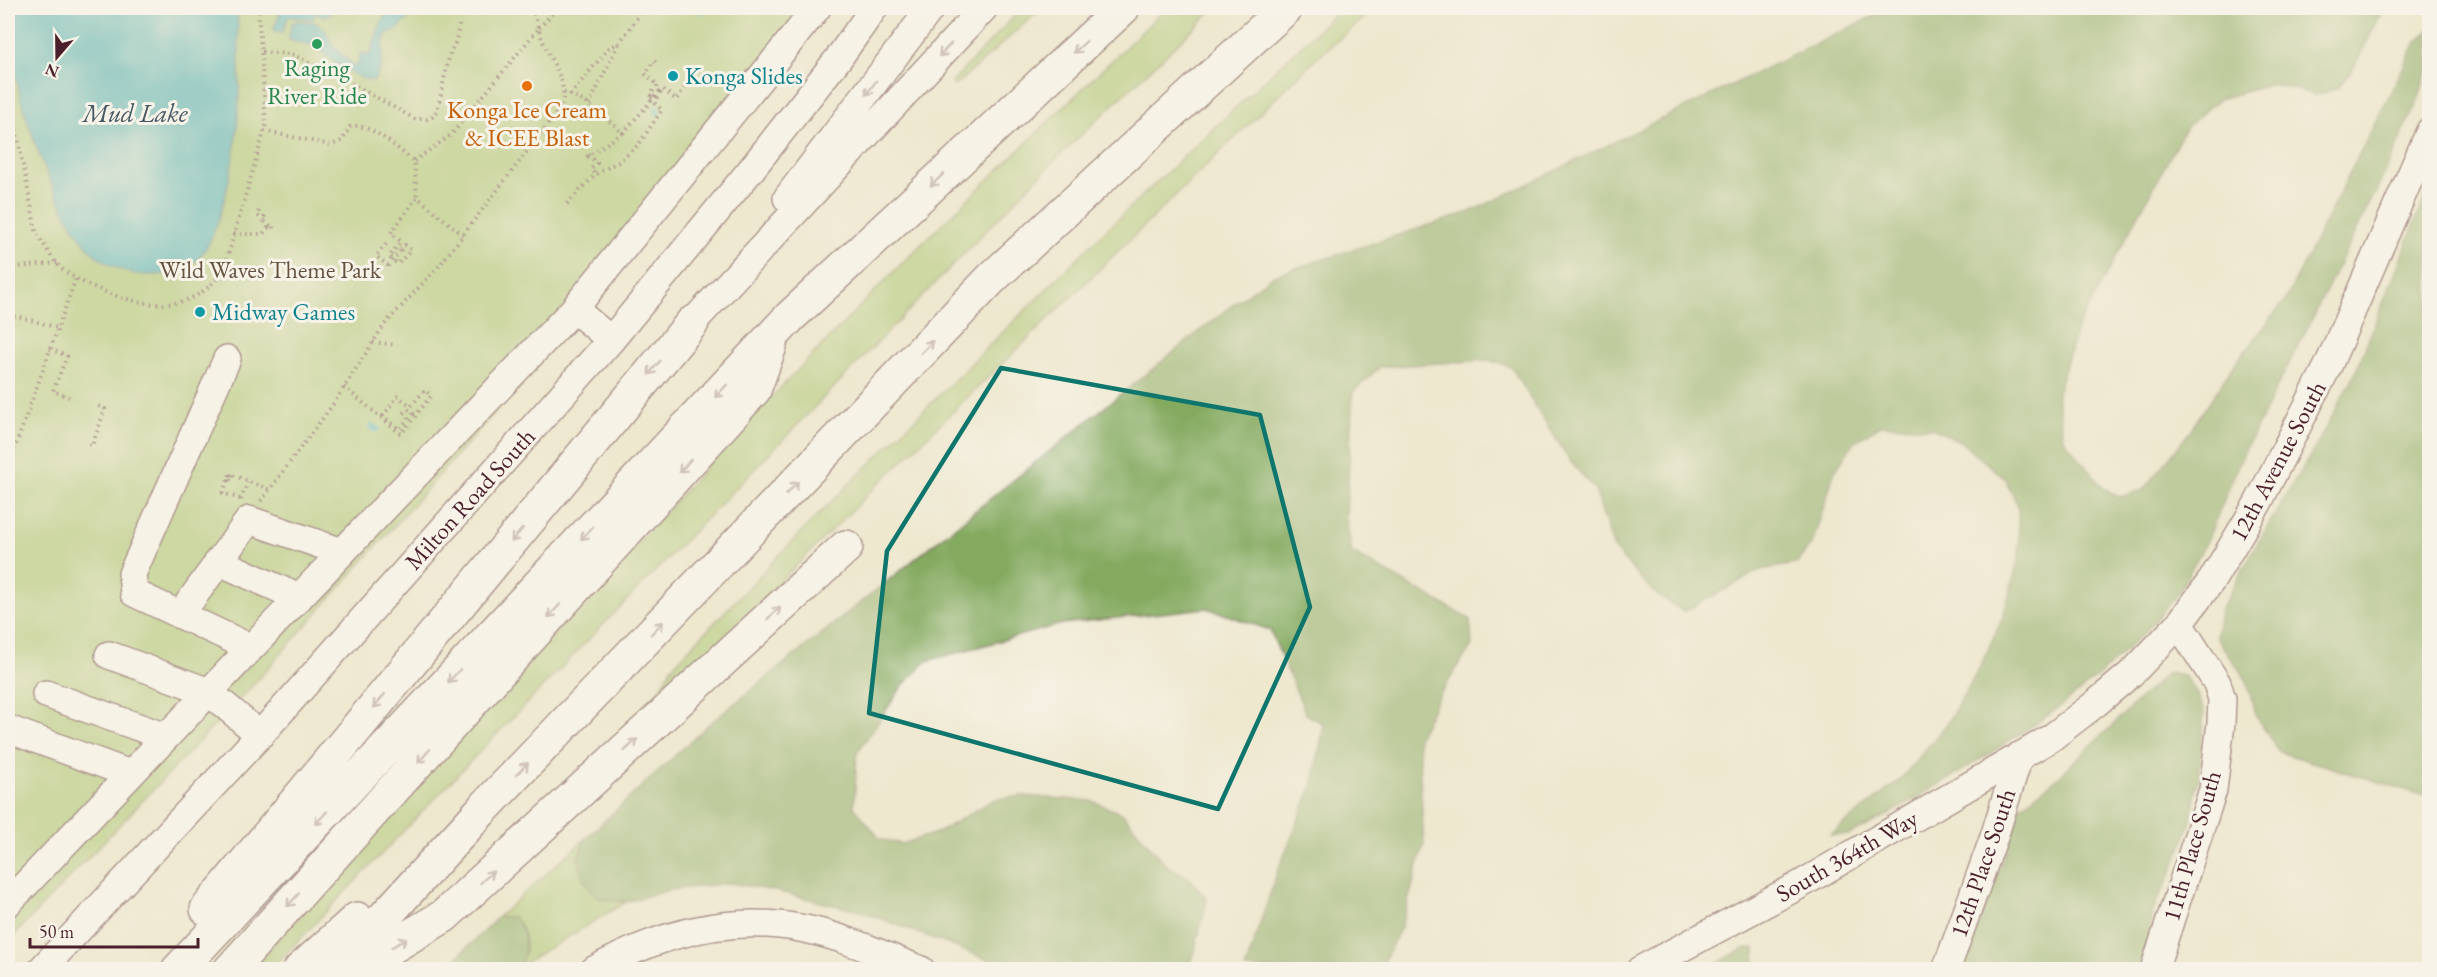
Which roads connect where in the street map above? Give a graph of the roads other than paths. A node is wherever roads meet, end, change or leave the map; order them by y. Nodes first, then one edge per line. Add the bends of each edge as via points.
1 (818, 8) edge
2 (874, 8) edge
3 (931, 8) edge
4 (984, 8) edge
5 (1123, 8) edge
6 (1286, 8) edge
7 (2430, 131) edge
8 (574, 309) junction
9 (692, 323) junction
10 (775, 333) junction
11 (611, 340) junction
12 (227, 358) dead end
13 (846, 547) dead end
14 (342, 552) junction
15 (218, 561) junction
16 (298, 598) junction
17 (180, 615) junction
18 (2179, 624) junction
19 (251, 648) junction
20 (110, 655) dead end
21 (209, 692) junction
22 (46, 694) dead end
23 (8, 729) edge
24 (260, 735) junction
25 (166, 737) junction
26 (2050, 738) joint
27 (2019, 756) junction
28 (130, 774) junction
29 (481, 812) junction
30 (8, 903) edge
31 (41, 969) edge
32 (157, 969) edge
33 (178, 969) edge
34 (230, 969) edge
35 (300, 969) edge
36 (336, 969) edge
37 (353, 969) edge
38 (594, 969) edge
39 (921, 969) edge
40 (1640, 969) edge
41 (1946, 969) edge
42 (2154, 969) edge

1 - 8 street
2 - 11 street, Milton Road South via 750,171
3 -> 9 street
4 -> 9 street
5 -> 10 highway
29 -> 6 highway via 993,277
7 - 18 street, 12th Avenue South via 2317,387 2235,542
8 - 11 street
8 - 14 street
9 -> 32 highway
10 -> 33 highway
10 -> 34 highway via 754,390
11 - 24 street, Milton Road South
12 - 17 street via 132,574 134,593
37 -> 13 highway via 444,916
14 - 15 street via 249,520
14 - 16 street
15 - 16 street
15 - 17 street
16 - 19 street
17 - 19 street
18 - 26 street, 12th Avenue South via 2134,671
18 - 42 street, 11th Place South via 2217,683 2222,699 2221,723 2213,790
19 - 21 street
20 - 21 street
21 - 24 street
21 - 25 street
22 - 25 street
23 - 28 street
24 - 31 street, Milton Road South
25 - 28 street
26 - 27 street, South 364th Way
27 - 40 street, South 364th Way via 1796,887
27 - 41 street, 12th Place South
28 - 30 street
29 - 35 highway
29 - 36 highway
38 - 39 street via 657,940 726,925 804,929

